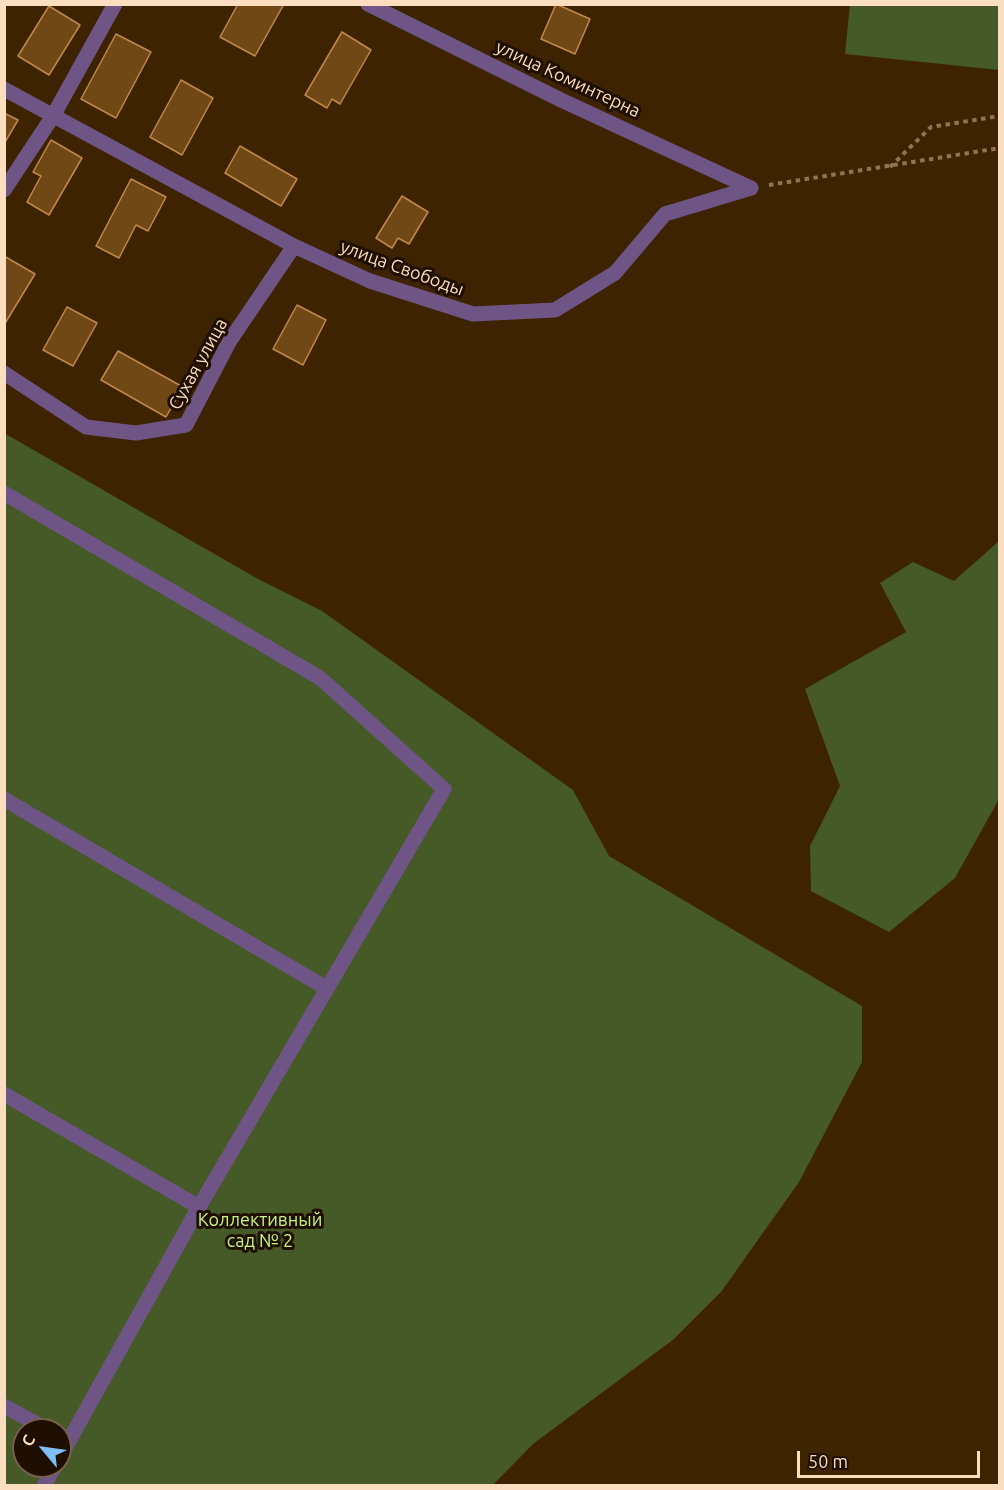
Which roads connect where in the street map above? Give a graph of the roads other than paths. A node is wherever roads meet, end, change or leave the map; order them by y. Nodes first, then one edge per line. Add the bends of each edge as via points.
1 (115, 4) edge
2 (368, 4) edge
3 (4, 89) edge
4 (53, 116) junction
5 (751, 188) joint
6 (4, 190) edge
7 (294, 246) junction
8 (4, 373) edge
9 (4, 493) edge
10 (4, 799) edge
11 (326, 988) junction
12 (4, 1094) edge
13 (199, 1207) junction
14 (4, 1406) edge
15 (26, 1418) edge
16 (72, 1424) edge

1 - 4 street
2 - 5 street, улица Коминтерна
3 - 4 street, улица Свободы
4 - 6 street
4 - 7 street, улица Свободы
5 - 7 street, улица Свободы via 665,214 615,273 555,310 473,314 370,281
7 - 8 street, Сухая улица via 230,342 186,425 136,433 86,427
9 - 11 street via 320,678 444,789
10 - 11 street
11 - 13 street
12 - 13 street
13 - 16 street
14 - 15 street

